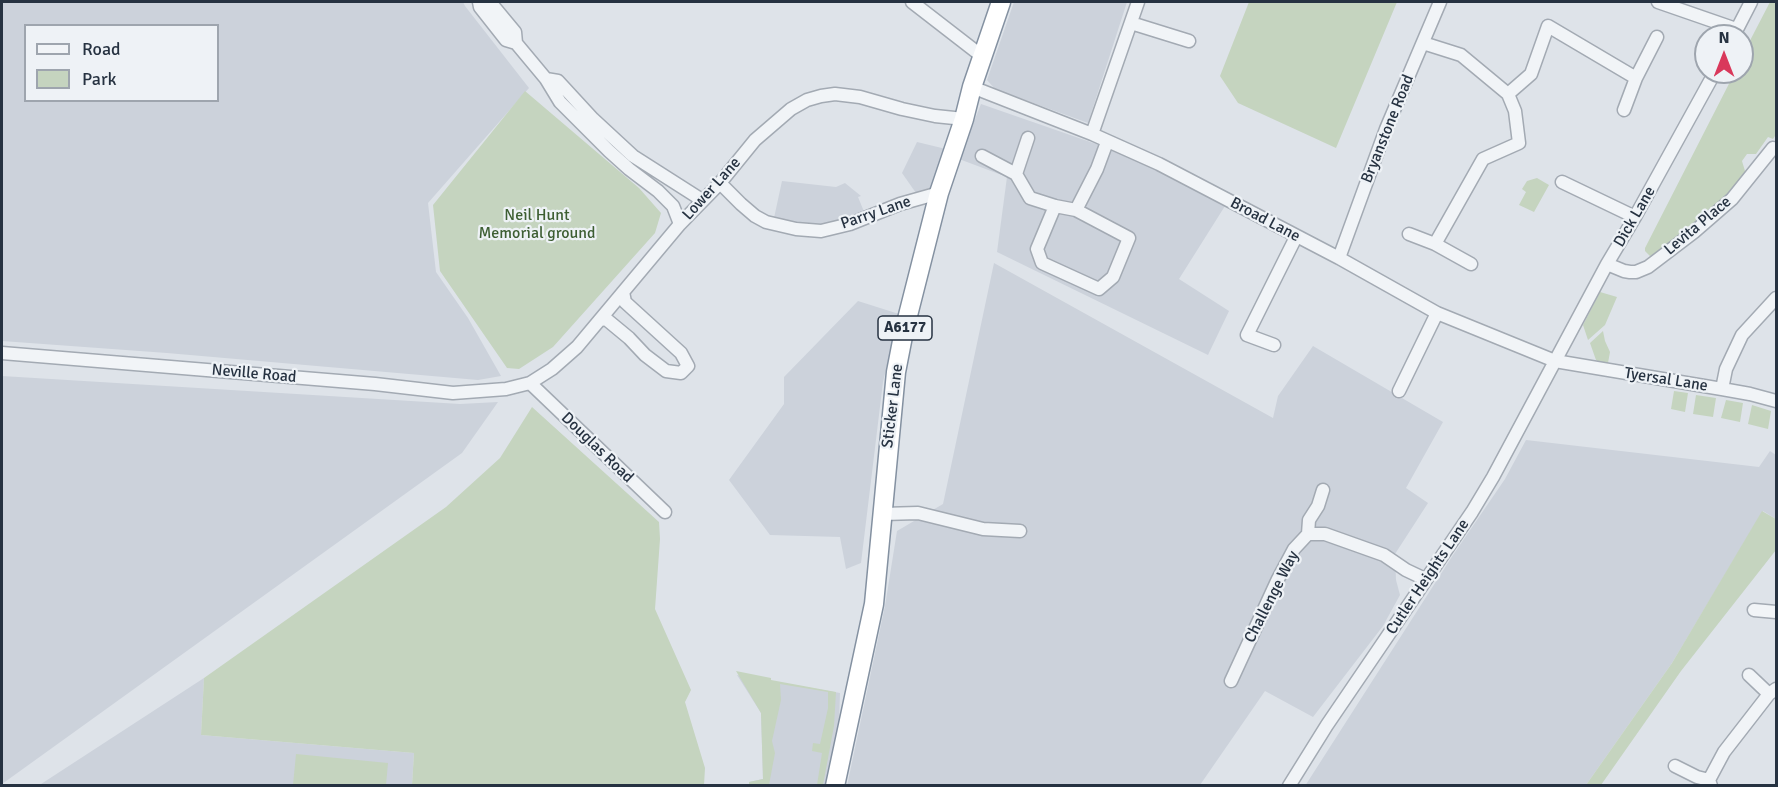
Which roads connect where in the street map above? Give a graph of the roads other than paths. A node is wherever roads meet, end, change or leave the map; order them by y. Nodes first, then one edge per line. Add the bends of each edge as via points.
1 (478, 2) edge
2 (490, 2) edge
3 (912, 2) edge
4 (1001, 2) edge
5 (1138, 2) edge
6 (1440, 2) edge
7 (1658, 2) edge
8 (1751, 2) edge
9 (1131, 23) junction
10 (1713, 24) edge
11 (1740, 24) edge
12 (1658, 38) dead end
13 (1189, 41) dead end
14 (516, 43) junction
15 (1423, 43) junction
16 (983, 57) junction
17 (1636, 78) junction
18 (546, 79) junction
19 (1708, 84) edge
20 (972, 87) junction
21 (1508, 94) junction
22 (1624, 110) dead end
23 (964, 120) junction
24 (1092, 134) junction
25 (1028, 138) dead end
26 (1107, 142) junction
27 (1773, 148) dead end
28 (982, 156) dead end
29 (1016, 174) junction
30 (1562, 182) dead end
31 (720, 183) junction
32 (939, 193) junction
33 (702, 201) junction
34 (1055, 206) junction
35 (1076, 210) junction
36 (1635, 217) junction
37 (680, 224) junction
38 (1409, 234) dead end
39 (1296, 237) junction
40 (1435, 244) junction
41 (1339, 258) junction
42 (1471, 264) dead end
43 (1607, 264) junction
44 (623, 292) junction
45 (1776, 298) edge
46 (1437, 313) junction
47 (600, 320) junction
48 (1274, 345) dead end
49 (2, 353) edge
50 (1555, 361) junction
51 (530, 383) junction
52 (506, 388) joint
53 (1722, 389) junction
54 (1399, 391) dead end
55 (1776, 401) edge
56 (1323, 490) dead end
57 (664, 512) dead end
58 (883, 514) junction
59 (1020, 531) dead end
60 (1308, 534) junction
61 (1425, 579) junction
62 (1754, 610) dead end
63 (1776, 612) edge
64 (1749, 675) dead end
65 (1231, 681) dead end
66 (1773, 692) edge
67 (1675, 766) dead end
68 (1710, 783) edge
69 (835, 786) edge
70 (1290, 786) edge

1 - 14 street via 506,40
2 - 14 street via 514,33
3 - 16 street
4 - 16 highway, Sticker Lane / A6177
5 - 9 street
6 - 15 street, Bryanstone Road
7 - 10 street
8 - 11 street
9 - 13 street
9 - 24 street
12 - 17 street
14 - 18 street
15 - 21 street via 1461,55
15 - 41 street, Bryanstone Road via 1386,129
16 - 20 highway, Sticker Lane / A6177
17 - 21 street via 1548,26 1531,74
17 - 22 street
18 - 33 street via 558,81 633,156
18 - 37 street via 560,102 586,129 673,206
19 - 36 street, Dick Lane
20 - 23 highway, Sticker Lane / A6177
20 - 24 street, Broad Lane
21 - 40 street via 1515,111 1519,143 1483,159
23 - 31 street, Lower Lane via 860,97 821,96 791,109 766,129
23 - 32 highway, Sticker Lane / A6177
24 - 26 street, Broad Lane
25 - 29 street
26 - 35 street
26 - 39 street, Broad Lane via 1159,164
27 - 43 street, Levita Place via 1732,199 1648,267 1630,272
28 - 29 street
29 - 34 street via 1030,198
30 - 36 street
31 - 32 street, Parry Lane via 766,222 821,231
31 - 33 street, Lower Lane
32 - 58 highway, Sticker Lane / A6177 via 896,372
33 - 37 street, Lower Lane
34 - 35 street
34 - 35 street via 1037,249 1042,263 1099,289 1113,277 1129,238
36 - 43 street, Dick Lane
37 - 44 street, Lower Lane
38 - 40 street
39 - 41 street, Broad Lane
39 - 48 street via 1247,335
40 - 42 street
41 - 46 street, Broad Lane
43 - 50 street, Dick Lane
44 - 47 street, Lower Lane
44 - 47 street via 625,302 681,353 688,366 681,374 666,371 606,319
45 - 53 street via 1742,335 1726,369
46 - 50 street, Broad Lane
46 - 54 street
47 - 51 street, Lower Lane via 552,369
49 - 52 street, Neville Road via 453,393
50 - 53 street, Tyersal Lane
50 - 61 street, Cutler Heights Lane via 1494,477
51 - 52 street, Lower Lane
51 - 57 street, Douglas Road
53 - 55 street, Tyersal Lane
56 - 60 street via 1309,520
58 - 59 street via 918,513 983,529
58 - 69 highway, Sticker Lane / A6177 via 874,604
60 - 61 street, Challenge Way via 1325,534 1384,555
60 - 65 street, Challenge Way via 1294,549 1278,579
61 - 70 street, Cutler Heights Lane
62 - 63 street
64 - 66 street
66 - 68 street via 1724,752
67 - 68 street

